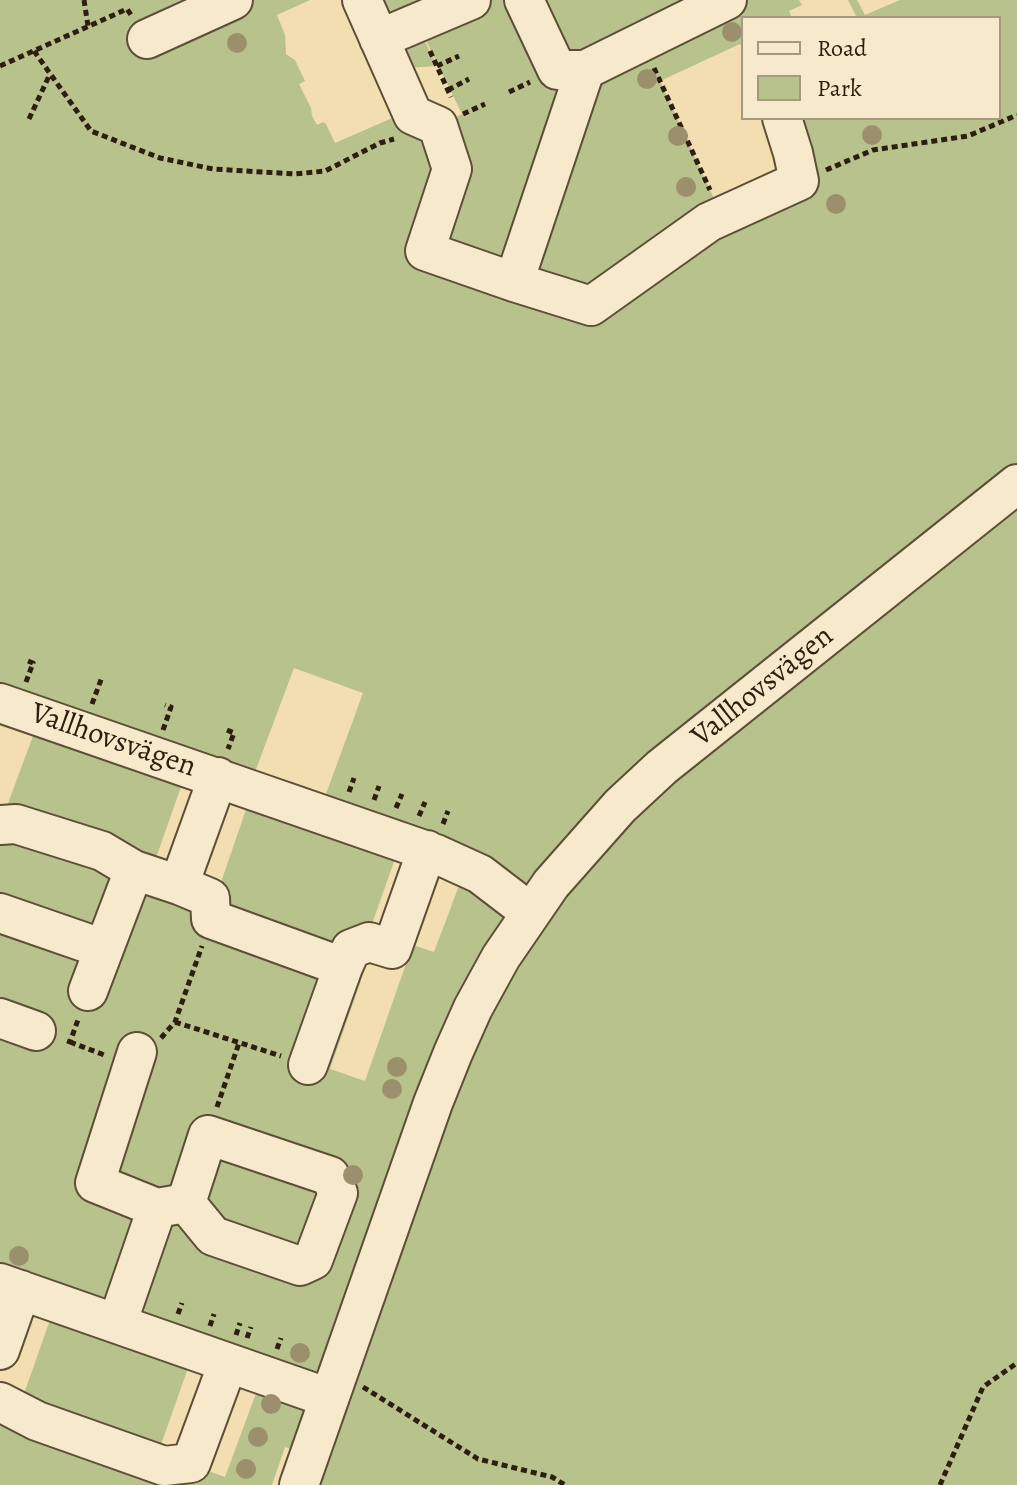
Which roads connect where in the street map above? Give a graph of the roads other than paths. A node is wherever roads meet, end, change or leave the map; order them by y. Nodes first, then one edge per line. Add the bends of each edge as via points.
1 (233, 0) edge
2 (362, 0) edge
3 (471, 0) edge
4 (524, 0) edge
5 (730, 0) edge
6 (741, 22) edge
7 (147, 39) road end
8 (379, 39) junction
9 (585, 70) junction
10 (783, 120) edge
11 (514, 282) junction
12 (1017, 484) edge
13 (7, 702) edge
14 (218, 777) junction
15 (0, 825) edge
16 (427, 850) junction
17 (134, 870) junction
18 (179, 885) junction
19 (0, 913) edge
20 (531, 913) junction
21 (104, 949) junction
22 (343, 967) junction
23 (88, 991) dead end
24 (0, 1018) edge
25 (36, 1031) dead end
26 (137, 1052) road end
27 (308, 1065) road end
28 (171, 1206) junction
29 (11, 1287) edge
30 (117, 1324) junction
31 (0, 1350) edge
32 (228, 1363) junction
33 (334, 1385) junction
34 (0, 1402) edge
35 (160, 1475) edge
36 (299, 1485) edge

1 - 7 street
2 - 8 street
3 - 8 street
4 - 9 street via 557,70
5 - 6 street
5 - 9 street
8 - 11 street via 413,115 446,114 452,169 425,251
9 - 11 street
10 - 11 street via 799,181 709,222 591,306
12 - 20 street, Vallhovsvägen via 662,767 597,831
13 - 14 street, Vallhovsvägen
14 - 16 street, Vallhovsvägen
14 - 18 street
15 - 17 street via 16,824 102,851
16 - 20 street, Vallhovsvägen via 480,874
16 - 22 street via 392,949 369,942 351,949
17 - 18 street
17 - 21 street
18 - 22 street via 210,898 211,919
19 - 21 street
20 - 33 street, Vallhovsvägen via 487,982 453,1053
21 - 23 street
22 - 27 street
24 - 25 street
26 - 28 street via 95,1183
28 - 28 street via 208,1135 330,1176 338,1193 313,1260 300,1266 213,1236
28 - 30 street
29 - 30 street
29 - 31 street
30 - 32 street
32 - 33 street
32 - 35 street via 191,1463
33 - 36 street, Vallhovsvägen
34 - 35 street

